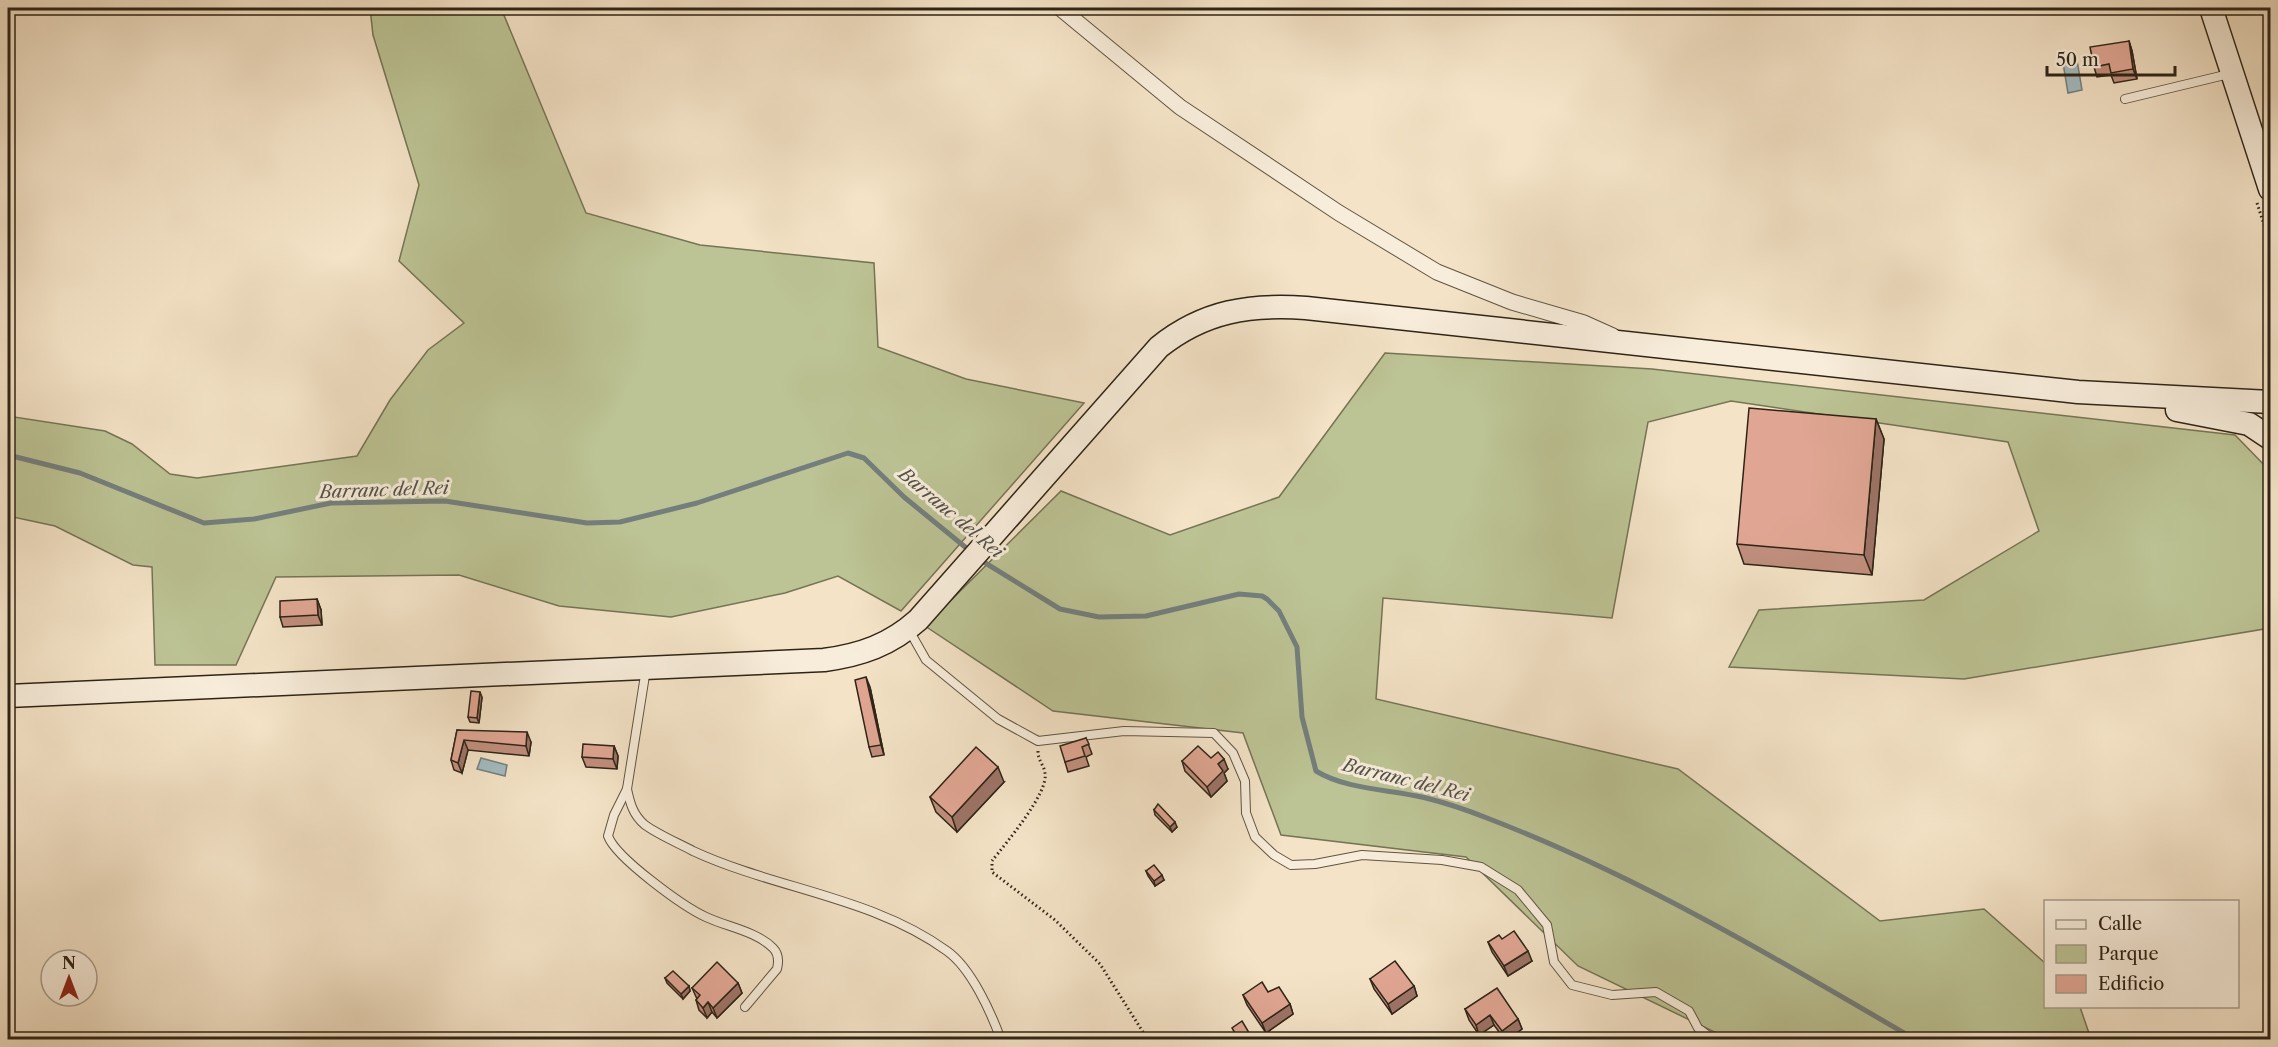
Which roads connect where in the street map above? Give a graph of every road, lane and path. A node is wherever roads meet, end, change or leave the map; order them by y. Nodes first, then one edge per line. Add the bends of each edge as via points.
1 (1060, 8) edge
2 (2211, 8) edge
3 (2233, 73) junction
4 (2125, 99) dead end
5 (2271, 189) edge
6 (1626, 342) junction
7 (2078, 392) junction
8 (2271, 402) edge
9 (2271, 438) edge
10 (913, 624) junction
11 (646, 668) junction
12 (8, 696) edge
13 (1038, 741) junction
14 (627, 789) junction
15 (745, 1007) dead end
16 (1001, 1040) edge
17 (1149, 1040) edge
18 (1714, 1040) edge

1 - 6 street via 1180,107 1339,213 1427,266 1512,302 1584,323
2 - 3 main road
3 - 4 lane
3 - 5 main road
6 - 7 main road
6 - 10 main road via 1306,308 1261,306 1230,310 1188,327 1159,347
7 - 8 main road
7 - 9 main road via 2249,424
10 - 11 main road via 884,645 838,658
10 - 13 lane via 926,660 998,719
11 - 12 main road
11 - 14 lane
13 - 17 path via 1038,759 1046,774 1042,791 992,861 992,872 1054,920 1100,964
13 - 18 lane via 1124,731 1214,733 1233,753 1245,781 1246,813 1255,837 1274,855 1291,865 1362,855 1442,860 1481,867 1518,890 1547,925 1554,962 1572,985 1612,994 1656,992 1689,1011 1698,1028
14 - 15 lane via 608,836 622,856 686,905 774,948 777,969
14 - 16 lane via 630,807 645,824 681,845 734,868 884,916 949,952 984,1001

